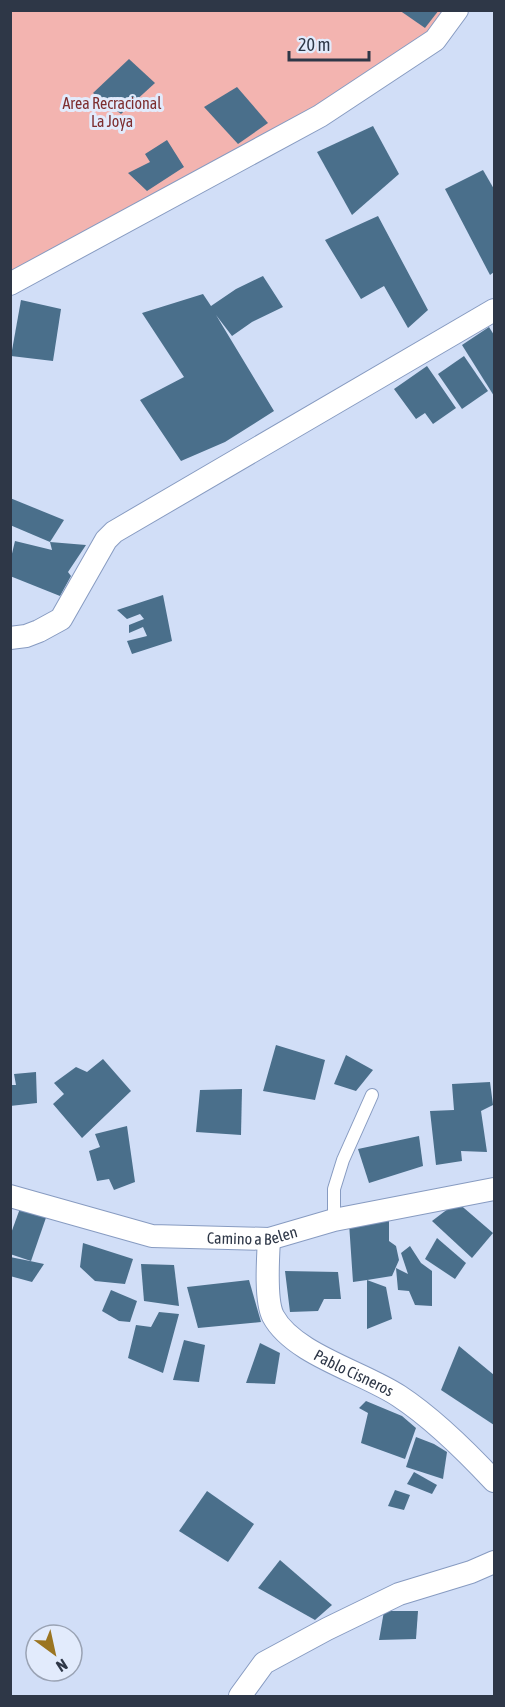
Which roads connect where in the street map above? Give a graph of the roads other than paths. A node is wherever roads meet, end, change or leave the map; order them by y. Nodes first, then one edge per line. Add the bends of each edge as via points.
1 (457, 10) edge
2 (10, 284) edge
3 (495, 310) edge
4 (10, 638) edge
5 (372, 1095) dead end
6 (495, 1189) edge
7 (10, 1196) edge
8 (334, 1220) junction
9 (269, 1239) junction
10 (495, 1481) edge
11 (495, 1562) edge
12 (240, 1696) edge

1 - 2 street via 435,40 320,117
3 - 4 street via 114,532 61,619 26,636
5 - 8 lane via 334,1189
6 - 8 street, Camino a Belen
7 - 9 street, Camino a Belen via 152,1236
8 - 9 street, Camino a Belen
9 - 10 street, Pablo Cisneros via 271,1313 279,1326 307,1349 399,1396
11 - 12 street via 399,1594 327,1629 264,1663

